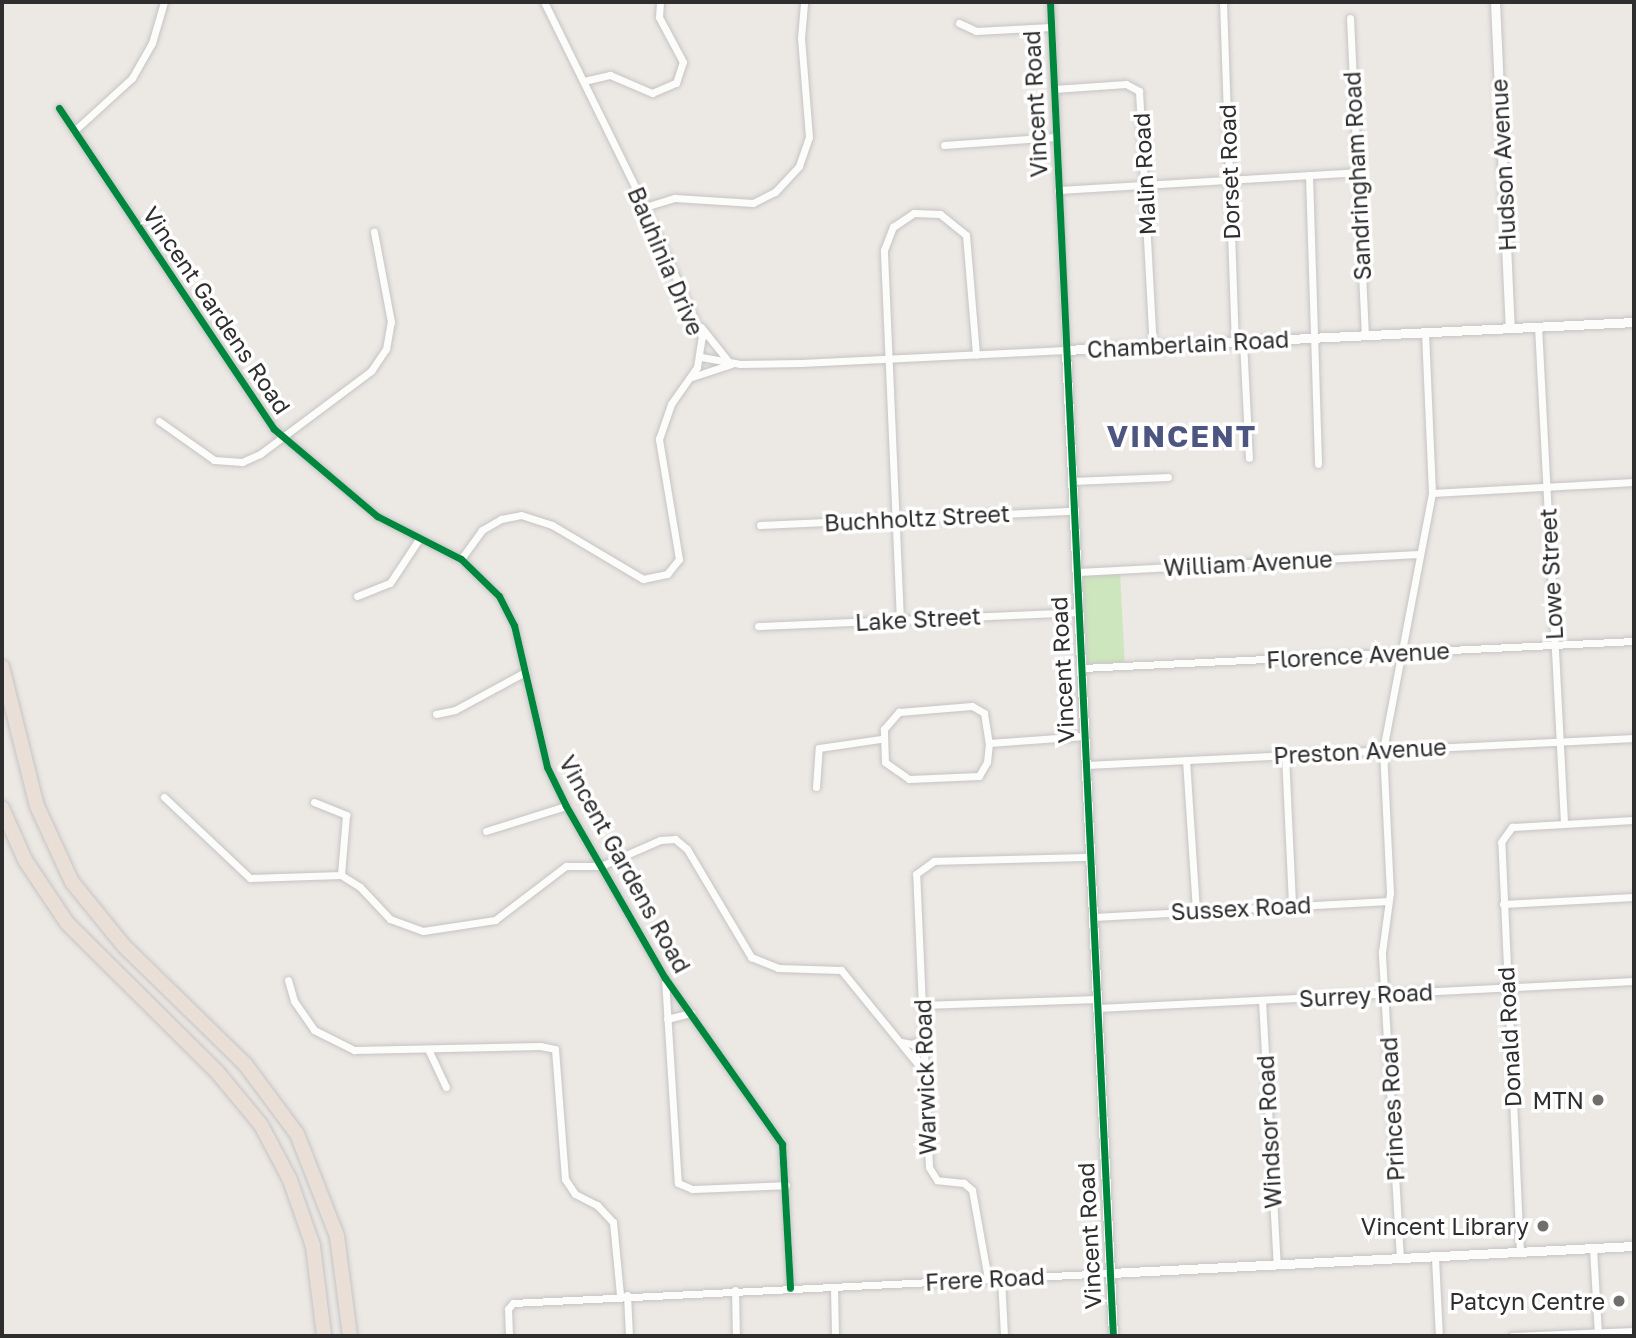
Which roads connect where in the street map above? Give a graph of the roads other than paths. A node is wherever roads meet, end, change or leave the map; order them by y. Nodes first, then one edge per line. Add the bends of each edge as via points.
1 (164, 2) edge
2 (544, 2) edge
3 (660, 2) edge
4 (804, 2) edge
5 (1050, 2) edge
6 (1223, 2) edge
7 (1495, 2) edge
8 (1350, 18) dead end
9 (959, 23) dead end
10 (1051, 27) junction
11 (584, 81) junction
12 (1054, 89) junction
13 (59, 108) dead end
14 (74, 131) junction
15 (1056, 137) junction
16 (944, 145) dead end
17 (1357, 172) junction
18 (1309, 176) junction
19 (1229, 178) junction
20 (1145, 184) junction
21 (1058, 190) junction
22 (645, 207) junction
23 (374, 232) dead end
24 (696, 321) junction
25 (1634, 322) edge
26 (1538, 326) junction
27 (1510, 328) junction
28 (1425, 331) junction
29 (1365, 334) junction
30 (1314, 338) junction
31 (1239, 342) junction
32 (1153, 346) junction
33 (1066, 350) junction
34 (976, 355) junction
35 (701, 357) junction
36 (887, 359) junction
37 (731, 362) junction
38 (690, 378) junction
39 (159, 421) dead end
40 (282, 437) junction
41 (1249, 458) dead end
42 (1318, 464) dead end
43 (1168, 477) dead end
44 (1072, 481) junction
45 (1634, 482) edge
46 (1546, 488) junction
47 (1432, 493) junction
48 (1073, 511) junction
49 (895, 520) junction
50 (760, 525) dead end
51 (419, 539) junction
52 (1420, 554) junction
53 (461, 559) junction
54 (1076, 572) junction
55 (357, 596) dead end
56 (1078, 612) junction
57 (900, 620) junction
58 (758, 626) dead end
59 (1634, 641) edge
60 (1554, 645) junction
61 (1400, 653) junction
62 (2, 667) edge
63 (1082, 668) junction
64 (525, 672) junction
65 (436, 714) dead end
66 (1085, 736) junction
67 (1634, 738) edge
68 (881, 739) junction
69 (1559, 742) junction
70 (989, 743) junction
71 (1382, 750) junction
72 (1285, 755) junction
73 (1186, 760) junction
74 (1086, 765) junction
75 (816, 788) dead end
76 (164, 796) dead end
77 (314, 802) dead end
78 (566, 806) junction
79 (2, 808) edge
80 (1634, 820) edge
81 (1564, 823) junction
82 (486, 831) dead end
83 (1090, 857) junction
84 (601, 866) junction
85 (341, 875) junction
86 (1634, 897) edge
87 (1389, 901) junction
88 (1503, 904) junction
89 (1292, 905) junction
90 (1196, 911) junction
91 (1094, 917) junction
92 (665, 978) junction
93 (288, 980) dead end
94 (1634, 981) edge
95 (1507, 989) junction
96 (1386, 994) junction
97 (1262, 1000) junction
98 (1098, 1004) junction
99 (922, 1005) junction
100 (691, 1013) junction
101 (667, 1020) junction
102 (923, 1039) junction
103 (901, 1042) junction
104 (429, 1049) junction
105 (925, 1073) junction
106 (446, 1087) dead end
107 (786, 1185) junction
108 (1634, 1246) edge
109 (1593, 1248) junction
110 (1520, 1252) junction
111 (1435, 1258) junction
112 (1400, 1259) junction
113 (1277, 1265) junction
114 (1111, 1273) junction
115 (1002, 1278) junction
116 (988, 1279) junction
117 (834, 1287) junction
118 (790, 1288) junction
119 (735, 1290) junction
120 (624, 1295) junction
121 (1634, 1331) edge
122 (323, 1333) edge
123 (1598, 1334) edge
124 (350, 1336) edge
125 (509, 1336) edge
126 (629, 1336) edge
127 (737, 1336) edge
128 (835, 1336) edge
129 (1004, 1336) edge
130 (1113, 1336) edge
131 (1439, 1336) edge
132 (1512, 1336) edge

1 - 14 street via 152,43 132,78
2 - 11 street, Bauhinia Drive
3 - 11 street via 659,17 683,62 676,83 652,93 610,75
4 - 22 street via 801,27 809,137 799,166 775,192 753,203 675,198
5 - 10 street, Vincent Road
6 - 19 street, Dorset Road
7 - 27 street, Hudson Avenue
8 - 17 street, Sandringham Road
9 - 10 street via 976,31
10 - 12 street, Vincent Road
11 - 22 street, Bauhinia Drive
12 - 15 street, Vincent Road
12 - 20 street, Malin Road via 1126,84 1137,88
13 - 14 street, Vincent Gardens Road
14 - 40 street, Vincent Gardens Road
15 - 16 street
15 - 21 street, Vincent Road
17 - 18 street
17 - 29 street, Sandringham Road
18 - 19 street
18 - 30 street
19 - 20 street
19 - 31 street, Dorset Road
20 - 21 street
20 - 32 street, Malin Road
21 - 33 street, Vincent Road
22 - 24 street, Bauhinia Drive
23 - 40 street via 389,303 386,349 355,384
24 - 35 street, Bauhinia Drive via 702,337
24 - 37 street
25 - 26 street, Chamberlain Road
26 - 27 street, Chamberlain Road
26 - 46 street, Lowe Street
27 - 28 street, Chamberlain Road
28 - 29 street, Chamberlain Road
28 - 47 street, Princes Road
29 - 30 street, Chamberlain Road
30 - 31 street, Chamberlain Road
30 - 42 street
31 - 32 street, Chamberlain Road
31 - 41 street, Dorset Road
32 - 33 street, Chamberlain Road
33 - 34 street, Chamberlain Road
33 - 44 street, Vincent Road
34 - 36 street, Chamberlain Road
34 - 36 street via 966,235 953,220 926,212 903,219 886,239
35 - 37 street, Chamberlain Road
35 - 38 street, Bauhinia Drive
36 - 37 street, Chamberlain Road
36 - 49 street
37 - 38 street
38 - 53 street, Bauhinia Drive via 666,414 659,439 679,552 667,574 652,579 635,576 552,525 521,515 482,530
39 - 40 street via 193,449 223,463 250,460
40 - 51 street, Vincent Gardens Road via 377,516
43 - 44 street
44 - 48 street, Vincent Road
45 - 46 street
46 - 47 street
46 - 60 street, Lowe Street
47 - 52 street, Princes Road
48 - 49 street, Buchholtz Street
48 - 54 street, Vincent Road
49 - 50 street, Buchholtz Street
49 - 57 street
51 - 53 street, Vincent Gardens Road
51 - 55 street via 390,583
52 - 54 street, William Avenue
52 - 61 street, Princes Road
53 - 64 street, Vincent Gardens Road via 491,585 506,607
54 - 56 street, Vincent Road
56 - 57 street, Lake Street
56 - 63 street, Vincent Road
57 - 58 street, Lake Street
59 - 60 street, Florence Avenue
60 - 61 street, Florence Avenue
60 - 69 street, Lowe Street
61 - 63 street, Florence Avenue
61 - 71 street, Princes Road
62 - 124 highway via 37,806 72,882 124,946 245,1063 297,1134 337,1236
63 - 66 street, Vincent Road
64 - 65 street via 455,709
64 - 78 street, Vincent Gardens Road via 544,760
66 - 70 street
66 - 74 street, Vincent Road
67 - 69 street, Preston Avenue
68 - 70 street via 890,719 899,712 972,706 984,713
68 - 70 street via 892,770 918,780 979,776 987,762
68 - 75 street via 819,748
69 - 71 street, Preston Avenue
69 - 81 street, Lowe Street
71 - 72 street, Preston Avenue
71 - 87 street, Princes Road
72 - 73 street, Preston Avenue
72 - 89 street
73 - 74 street, Preston Avenue
73 - 90 street
74 - 83 street, Vincent Road
76 - 85 street via 213,848 250,877
77 - 85 street via 346,815
78 - 82 street
78 - 84 street, Vincent Gardens Road
79 - 122 highway via 25,860 67,923 218,1073 261,1125 302,1210 313,1246
80 - 81 street
81 - 88 street, Donald Road via 1512,827 1501,842
83 - 91 street, Vincent Road
83 - 99 street, Warwick Road via 933,861 919,868 915,884
84 - 85 street via 566,866 495,920 436,931 401,925
84 - 92 street, Vincent Gardens Road
84 - 103 street via 660,841 682,843 751,957 778,968 841,970
86 - 88 street
87 - 89 street, Sussex Road
87 - 96 street, Princes Road via 1383,934
88 - 95 street, Donald Road
89 - 90 street, Sussex Road
90 - 91 street, Sussex Road
91 - 98 street, Vincent Road
92 - 100 street, Vincent Gardens Road
92 - 101 street
93 - 104 street via 303,1018 326,1040 363,1052
94 - 95 street, Surrey Road
95 - 96 street, Surrey Road
95 - 110 street, Donald Road
96 - 97 street, Surrey Road
96 - 112 street, Princes Road
97 - 98 street, Surrey Road
97 - 113 street, Windsor Road
98 - 99 street, Surrey Road
98 - 114 street, Vincent Road
99 - 102 street, Warwick Road
100 - 101 street
100 - 107 street, Vincent Gardens Road via 777,1135
101 - 107 street via 678,1183 692,1189
102 - 103 street
102 - 105 street, Warwick Road
103 - 105 street
104 - 106 street
104 - 120 street via 540,1046 557,1052 565,1179 575,1194 597,1205 613,1223
105 - 116 street, Warwick Road via 930,1173 937,1180 964,1184 972,1190
107 - 118 street, Vincent Gardens Road
108 - 109 street, Frere Road
109 - 110 street, Frere Road
109 - 123 street
110 - 111 street, Frere Road
111 - 112 street, Frere Road
111 - 131 street
112 - 113 street, Frere Road
113 - 114 street, Frere Road
114 - 115 street, Frere Road
114 - 130 street, Vincent Road
115 - 116 street, Frere Road
115 - 129 street
116 - 117 street, Frere Road
117 - 118 street, Frere Road
117 - 128 street
118 - 119 street, Frere Road
119 - 120 street, Frere Road
119 - 127 street
120 - 125 street, Frere Road via 513,1303 508,1309
120 - 126 street
121 - 123 street
123 - 132 street

